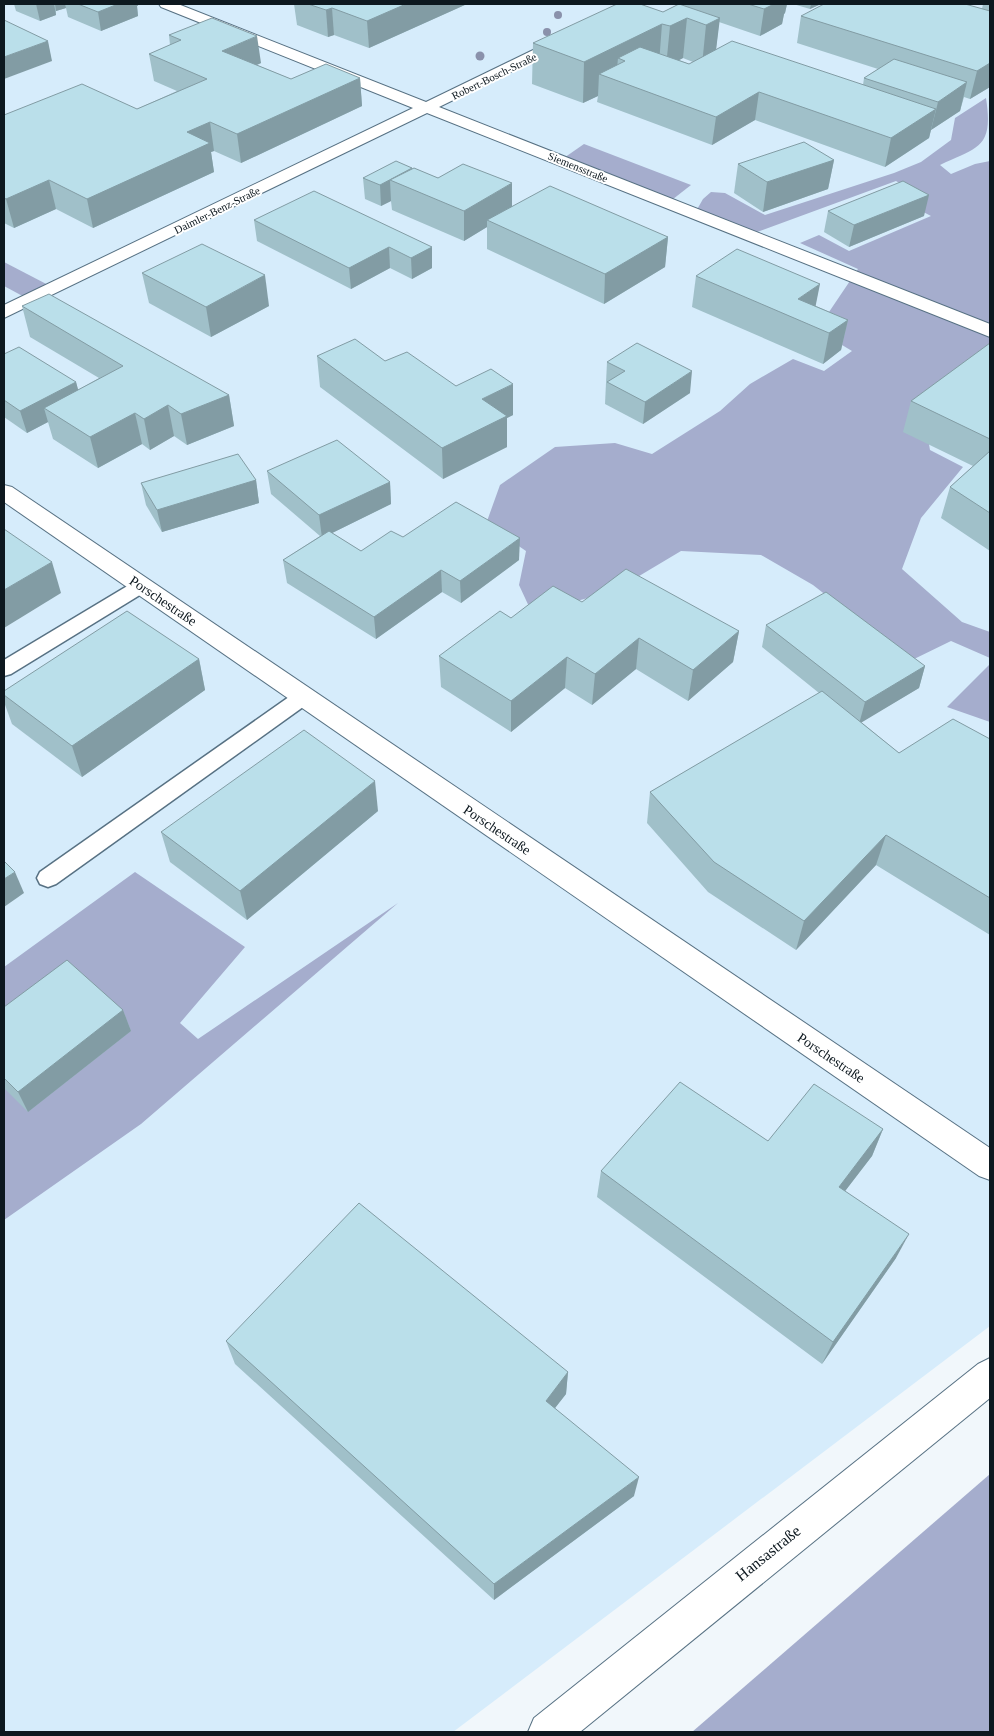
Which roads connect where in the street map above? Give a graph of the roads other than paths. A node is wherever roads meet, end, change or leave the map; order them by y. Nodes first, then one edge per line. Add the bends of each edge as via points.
1 (166, 4) edge
2 (578, 34) edge
3 (430, 108) junction
4 (4, 312) edge
5 (990, 331) edge
6 (4, 492) edge
7 (141, 586) junction
8 (4, 669) edge
9 (302, 697) junction
10 (48, 878) dead end
11 (990, 1166) edge
12 (990, 1376) edge
13 (548, 1732) edge

1 - 3 street, Siemensstraße
2 - 3 street, Robert-Bosch-Straße
3 - 4 street, Daimler-Benz-Straße
3 - 5 street, Siemensstraße
6 - 7 street, Porschestraße
7 - 8 lane
7 - 9 street, Porschestraße
9 - 10 lane
9 - 11 street, Porschestraße
12 - 13 street, Hansastraße

